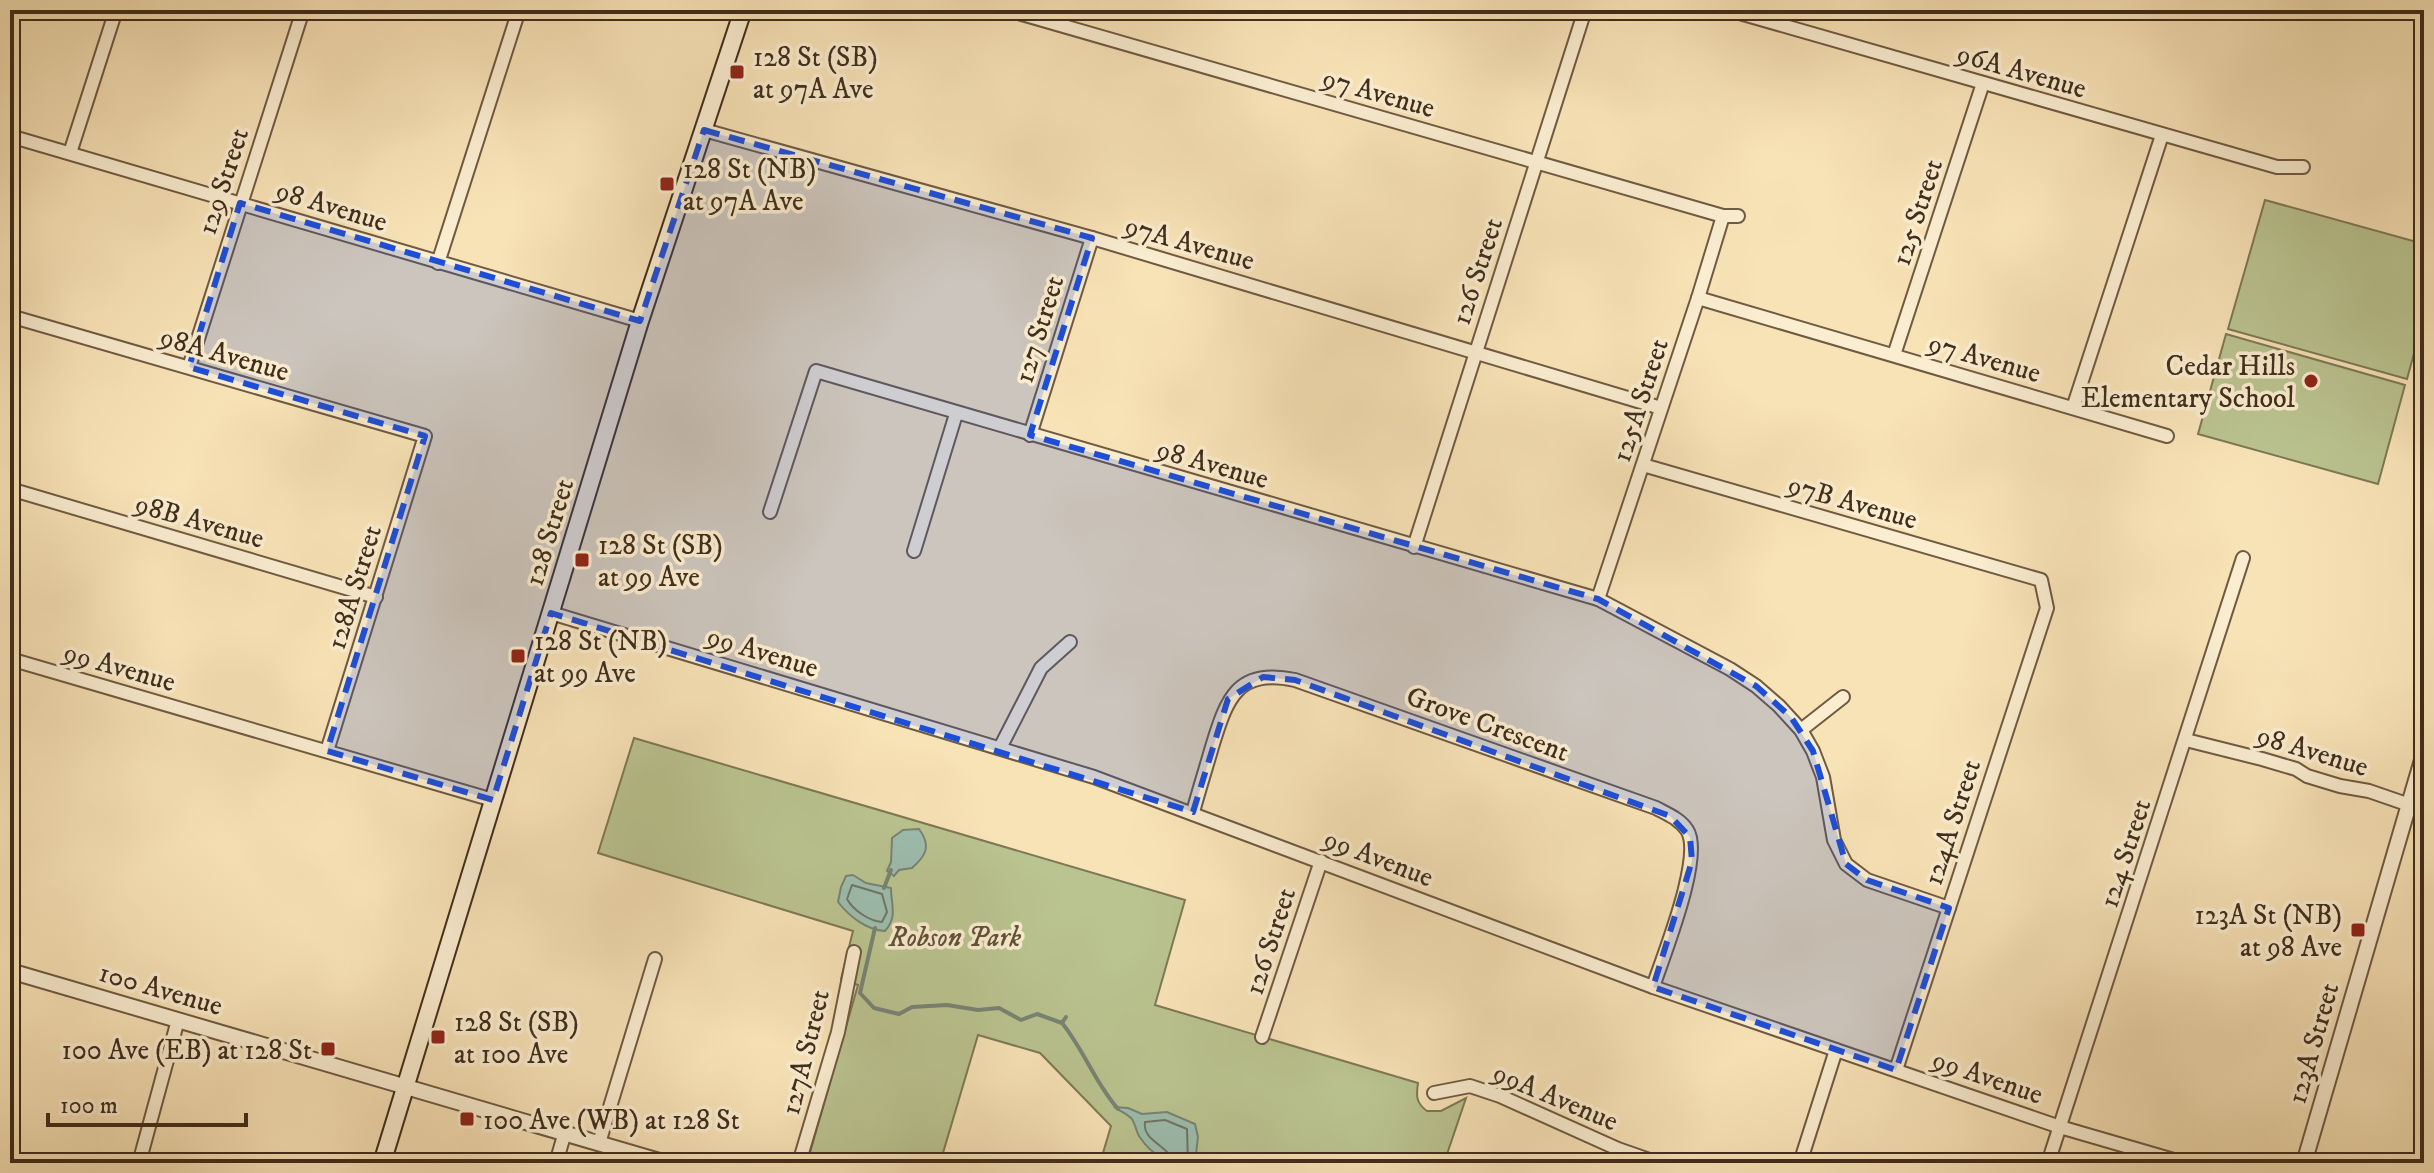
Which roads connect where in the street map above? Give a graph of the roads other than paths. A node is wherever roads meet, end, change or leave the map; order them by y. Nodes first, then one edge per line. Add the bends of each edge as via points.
1 (116, 10) edge
2 (303, 10) edge
3 (519, 10) edge
4 (743, 10) edge
5 (1008, 10) edge
6 (1585, 10) edge
7 (1729, 10) edge
8 (1983, 83) junction
9 (704, 130) junction
10 (2162, 135) junction
11 (10, 136) edge
12 (70, 153) junction
13 (1537, 162) junction
14 (2303, 167) dead end
15 (240, 203) junction
16 (1723, 216) junction
17 (1738, 216) dead end
18 (1092, 238) junction
19 (438, 263) junction
20 (1698, 298) junction
21 (10, 316) edge
22 (640, 321) junction
23 (1476, 351) junction
24 (1894, 355) junction
25 (189, 367) junction
26 (1661, 408) junction
27 (2073, 408) junction
28 (956, 414) junction
29 (1030, 435) junction
30 (425, 436) joint
31 (2167, 436) dead end
32 (1643, 465) junction
33 (10, 489) edge
34 (770, 512) dead end
35 (1414, 547) junction
36 (914, 551) dead end
37 (2243, 558) dead end
38 (2043, 589) joint
39 (376, 597) junction
40 (1598, 599) junction
41 (551, 613) junction
42 (1070, 642) dead end
43 (10, 659) edge
44 (1843, 697) dead end
45 (1801, 730) junction
46 (2186, 740) junction
47 (1000, 748) junction
48 (327, 751) junction
49 (2424, 753) edge
50 (493, 800) junction
51 (2417, 808) edge
52 (1193, 812) junction
53 (1321, 861) junction
54 (1949, 908) junction
55 (854, 952) dead end
56 (655, 959) dead end
57 (10, 971) edge
58 (1653, 987) junction
59 (178, 1020) junction
60 (1262, 1037) dead end
61 (1836, 1050) junction
62 (1896, 1070) junction
63 (405, 1085) junction
64 (1434, 1093) dead end
65 (2060, 1127) junction
66 (565, 1132) junction
67 (599, 1143) junction
68 (139, 1163) edge
69 (382, 1163) edge
70 (556, 1163) edge
71 (666, 1163) edge
72 (799, 1163) edge
73 (1658, 1163) edge
74 (1800, 1163) edge
75 (2048, 1163) edge
76 (2184, 1163) edge
77 (2304, 1163) edge

1 - 12 street
2 - 15 street, 129 Street
3 - 19 street
4 - 9 main road, 128 Street
5 - 13 street, 97 Avenue
6 - 13 street, 126 Street
7 - 8 street, 96A Avenue
8 - 10 street, 96A Avenue
8 - 24 street, 125 Street
9 - 18 street, 97A Avenue
9 - 22 main road, 128 Street
10 - 14 street, 96A Avenue via 2277,167
10 - 27 street
11 - 12 street, 98 Avenue
12 - 15 street, 98 Avenue
13 - 16 street, 97 Avenue
13 - 23 street, 126 Street
15 - 19 street, 98 Avenue
15 - 25 street, 129 Street
16 - 17 street, 97 Avenue
16 - 20 street, 125A Street
18 - 23 street, 97A Avenue
18 - 29 street, 127 Street
19 - 22 street, 98 Avenue
20 - 24 street, 97 Avenue
20 - 26 street, 125A Street
21 - 25 street, 98A Avenue
22 - 41 main road, 128 Street
23 - 26 street, 97A Avenue
23 - 35 street, 126 Street
24 - 27 street, 97 Avenue
25 - 30 street, 98A Avenue
26 - 32 street, 125A Street
27 - 31 street, 97 Avenue
28 - 29 street, 98 Avenue
28 - 34 street, 98 Avenue via 816,371
28 - 36 street
29 - 35 street, 98 Avenue
30 - 39 street, 128A Street
32 - 38 street, 97B Avenue via 2041,580
32 - 40 street, 125A Street
33 - 39 street, 98B Avenue
35 - 40 street, 98 Avenue
37 - 46 street, 124 Street
38 - 54 street, 124A Street via 2047,608
39 - 48 street, 128A Street
40 - 45 street, 98 Avenue via 1730,669 1756,686
41 - 47 street, 99 Avenue
41 - 50 main road, 128 Street
42 - 47 street via 1041,668
43 - 48 street, 99 Avenue
44 - 45 street
45 - 54 street via 1823,777 1834,840 1846,864 1867,880
46 - 51 street, 98 Avenue
46 - 65 street, 124 Street
47 - 52 street, 99 Avenue
48 - 50 street, 99 Avenue
49 - 51 street, 123A Street
50 - 63 main road, 128 Street
51 - 77 street, 123A Street
52 - 53 street, 99 Avenue
52 - 58 street, Grove Crescent via 1228,699 1249,681 1271,677 1295,680 1656,808 1686,829 1692,848 1688,878
53 - 58 street, 99 Avenue
53 - 60 street, 126 Street
54 - 62 street, 124A Street
55 - 72 street, 127A Street via 838,1032
56 - 67 street
57 - 59 street, 100 Avenue
58 - 61 street, 99 Avenue
59 - 63 street, 100 Avenue
59 - 68 street
61 - 62 street, 99 Avenue
61 - 74 street
62 - 65 street, 99 Avenue
63 - 66 street, 100 Avenue
63 - 69 main road, 128 Street
64 - 73 street, 99A Avenue via 1470,1086
65 - 75 street, 124 Street
65 - 76 street, 99 Avenue
66 - 67 street, 100 Avenue
66 - 70 street
67 - 71 street, 100 Avenue

